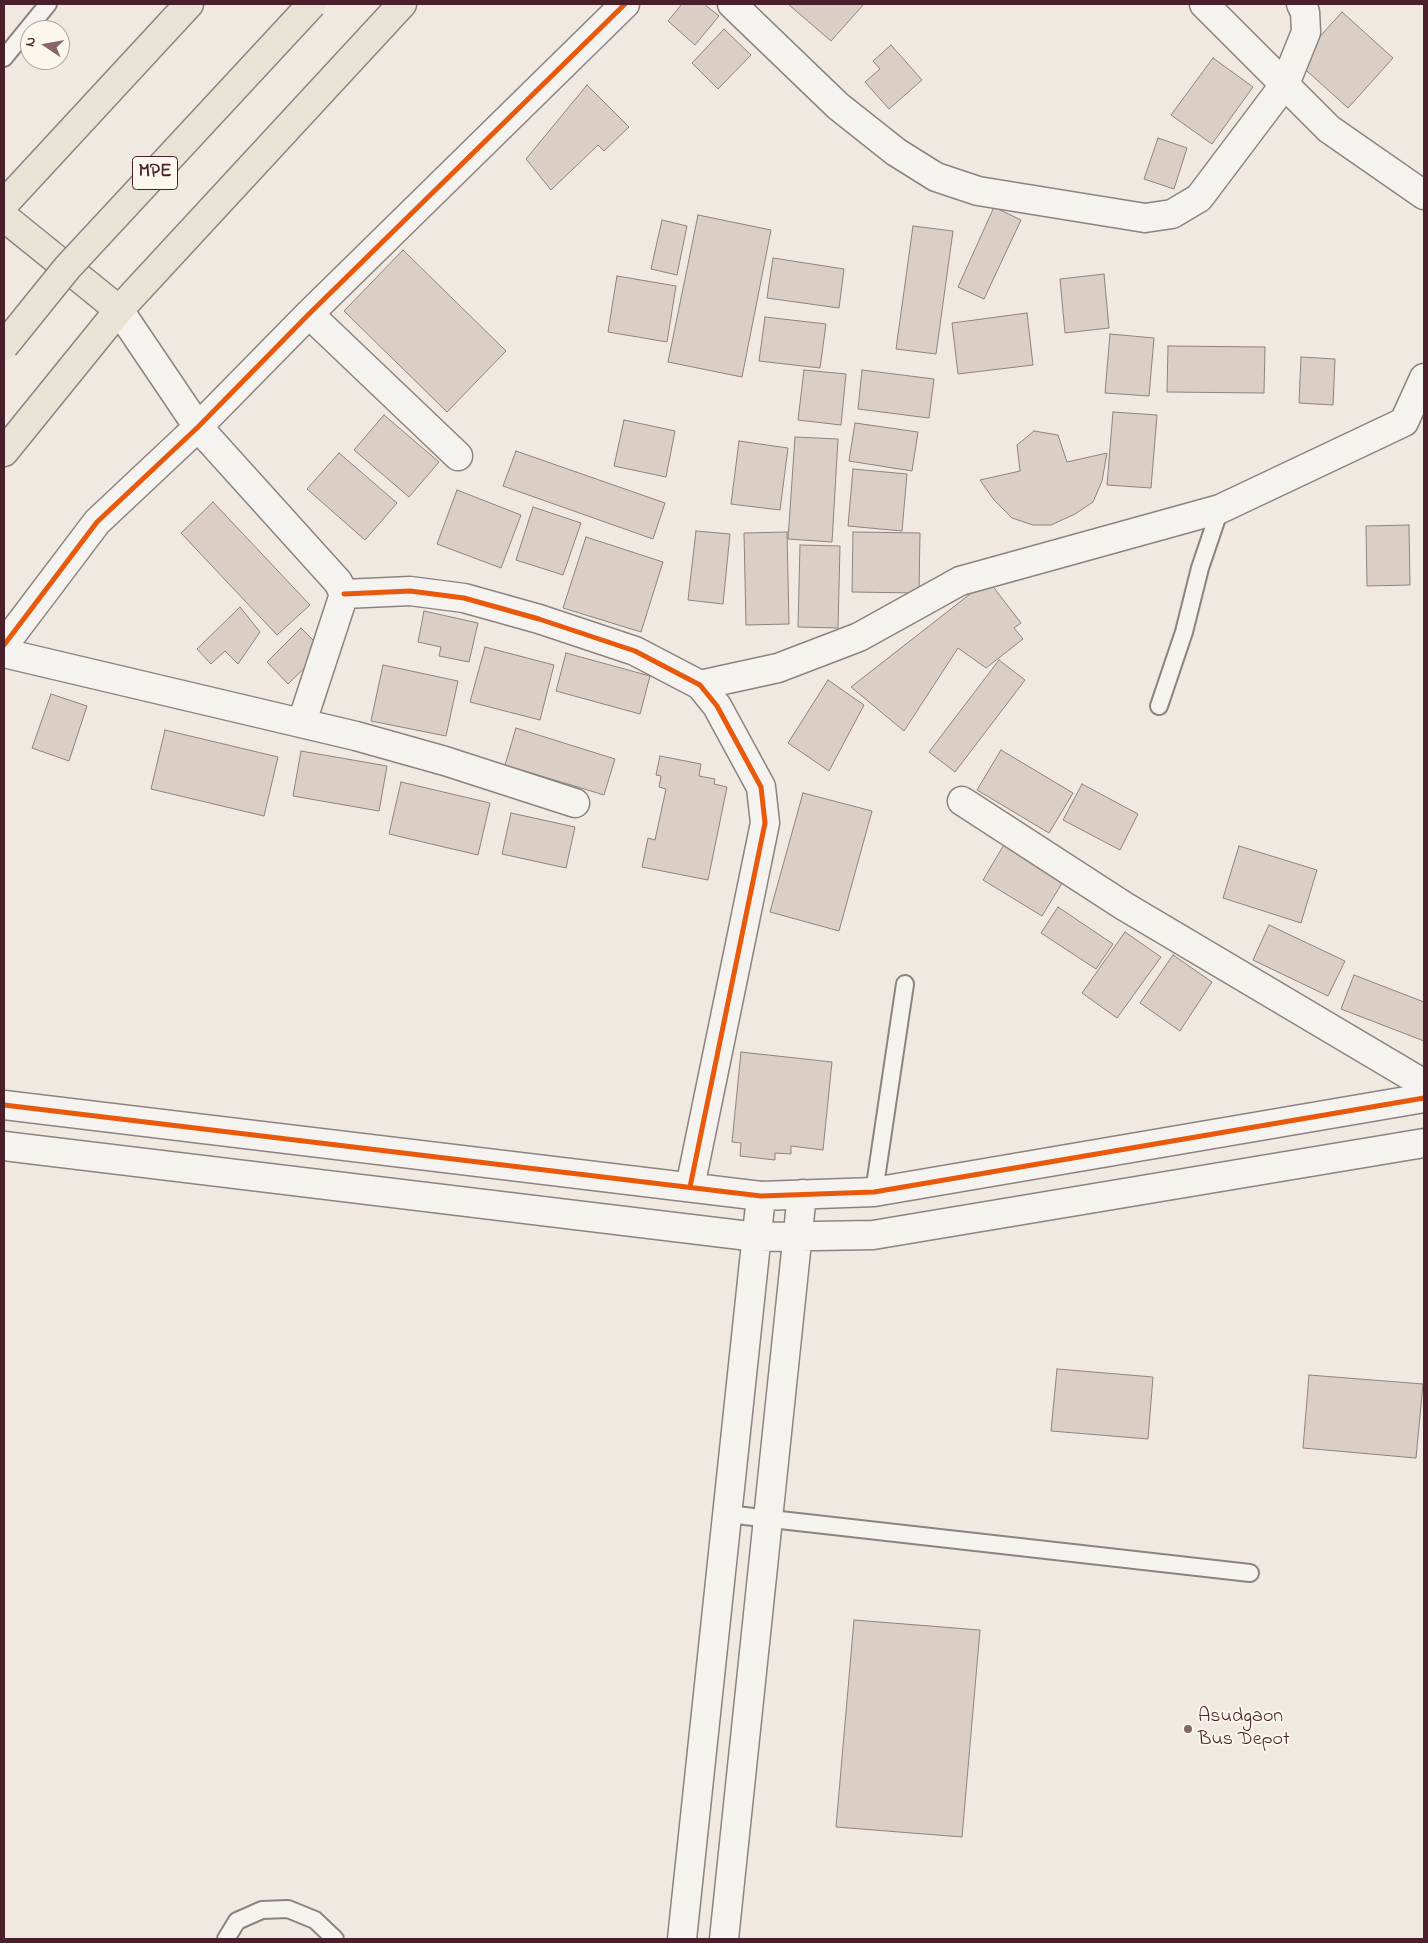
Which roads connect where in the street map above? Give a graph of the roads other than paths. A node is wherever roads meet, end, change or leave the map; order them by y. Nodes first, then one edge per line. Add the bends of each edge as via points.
1 (48, 4) edge
2 (189, 4) edge
3 (312, 4) edge
4 (402, 4) edge
5 (625, 4) edge
6 (732, 4) edge
7 (1204, 4) edge
8 (1301, 4) edge
9 (4, 58) edge
10 (1285, 84) junction
11 (1424, 195) edge
12 (4, 204) edge
13 (4, 217) edge
14 (119, 310) junction
15 (309, 314) junction
16 (4, 346) edge
17 (1424, 378) edge
18 (198, 427) junction
19 (4, 452) edge
20 (458, 456) dead end
21 (1220, 509) junction
22 (344, 594) junction
23 (4, 645) edge
24 (4, 653) edge
25 (700, 685) junction
26 (1159, 706) dead end
27 (302, 722) junction
28 (962, 801) dead end
29 (575, 803) dead end
30 (905, 984) dead end
31 (1424, 1084) edge
32 (1424, 1098) edge
33 (4, 1105) edge
34 (1424, 1143) edge
35 (4, 1146) edge
36 (690, 1187) junction
37 (874, 1192) junction
38 (802, 1194) junction
39 (761, 1196) junction
40 (797, 1236) junction
41 (757, 1237) junction
42 (727, 1514) junction
43 (768, 1518) junction
44 (1250, 1573) dead end
45 (226, 1939) edge
46 (335, 1939) edge
47 (682, 1939) edge
48 (724, 1939) edge

1 - 9 lane
2 - 12 highway
3 - 16 highway, MPE, bridge via 67,268
4 - 14 highway
5 - 15 street
6 - 10 street via 838,106 896,152 936,177 978,191 1144,218 1172,214 1199,198
7 - 10 street
8 - 10 street via 1305,12 1306,32
10 - 11 street via 1329,129
13 - 14 highway
14 - 18 street
14 - 19 highway
15 - 18 street
15 - 20 street
17 - 21 street via 1404,422
18 - 22 street via 338,582
18 - 23 street via 97,522
21 - 25 street via 960,581 859,637 778,668
21 - 26 lane
22 - 25 street via 410,591 464,598 635,651
22 - 27 street
24 - 27 street
25 - 36 street via 717,706 761,787 765,823
27 - 29 street via 445,761
28 - 31 street via 1124,906
30 - 37 lane
32 - 37 street
33 - 36 street
34 - 40 street via 873,1235
35 - 41 street
36 - 39 street
37 - 38 street
38 - 39 street
38 - 40 street
39 - 41 street
40 - 41 street
40 - 43 street
41 - 42 street
42 - 43 lane
42 - 47 street
43 - 44 lane
43 - 48 street
45 - 46 lane via 237,1921 262,1910 288,1909 315,1920

